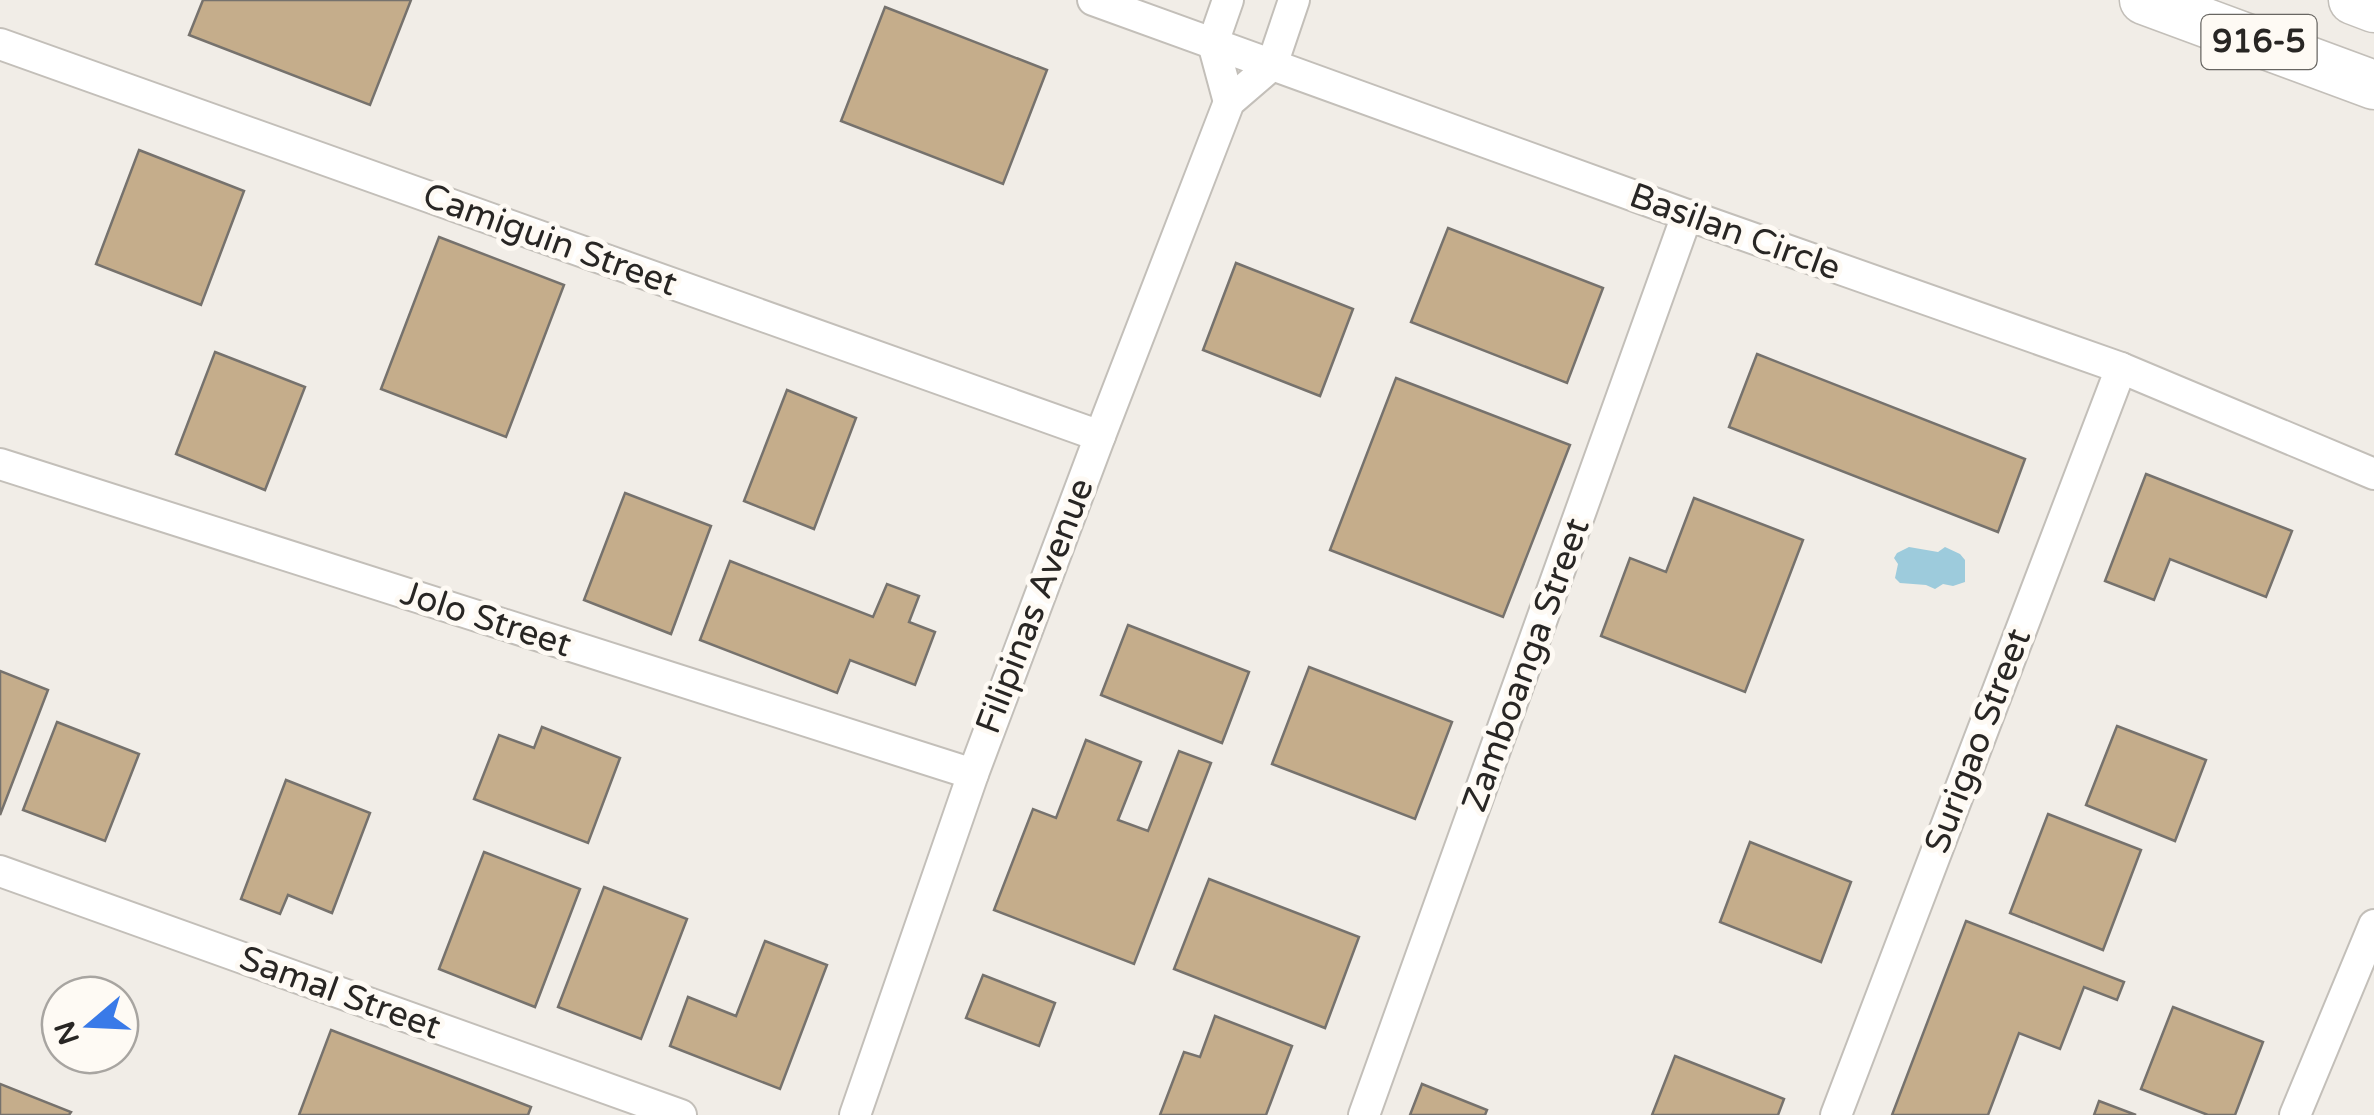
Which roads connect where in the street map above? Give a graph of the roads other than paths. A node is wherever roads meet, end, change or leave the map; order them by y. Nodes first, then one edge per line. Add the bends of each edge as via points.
1 (1093, 0) edge
2 (1228, 0) edge
3 (1294, 0) edge
4 (2144, 0) edge
5 (2353, 0) edge
6 (2374, 8) edge
7 (0, 44) edge
8 (1214, 44) junction
9 (1272, 65) junction
10 (2374, 84) edge
11 (1229, 102) junction
12 (1687, 215) junction
13 (2121, 368) junction
14 (1100, 436) junction
15 (0, 464) edge
16 (2374, 474) edge
17 (972, 774) junction
18 (0, 871) edge
19 (2374, 924) edge
20 (681, 1115) edge
21 (855, 1115) edge
22 (1364, 1115) edge
23 (1836, 1115) edge
24 (2295, 1115) edge

1 - 8 street, Basilan Circle
2 - 8 street
3 - 9 street
4 - 10 main road, 916-5
5 - 6 main road, 916-5
7 - 14 street, Camiguin Street
8 - 9 street, Basilan Circle
8 - 11 street
9 - 11 street, Filipinas Avenue
9 - 12 street, Basilan Circle
11 - 14 street, Filipinas Avenue
12 - 13 street, Basilan Circle
12 - 22 street, Zamboanga Street
13 - 16 street, Basilan Circle
13 - 23 street, Surigao Street
14 - 17 street, Filipinas Avenue
15 - 17 street, Jolo Street
17 - 21 street, Filipinas Avenue
18 - 20 street, Samal Street
19 - 24 street

